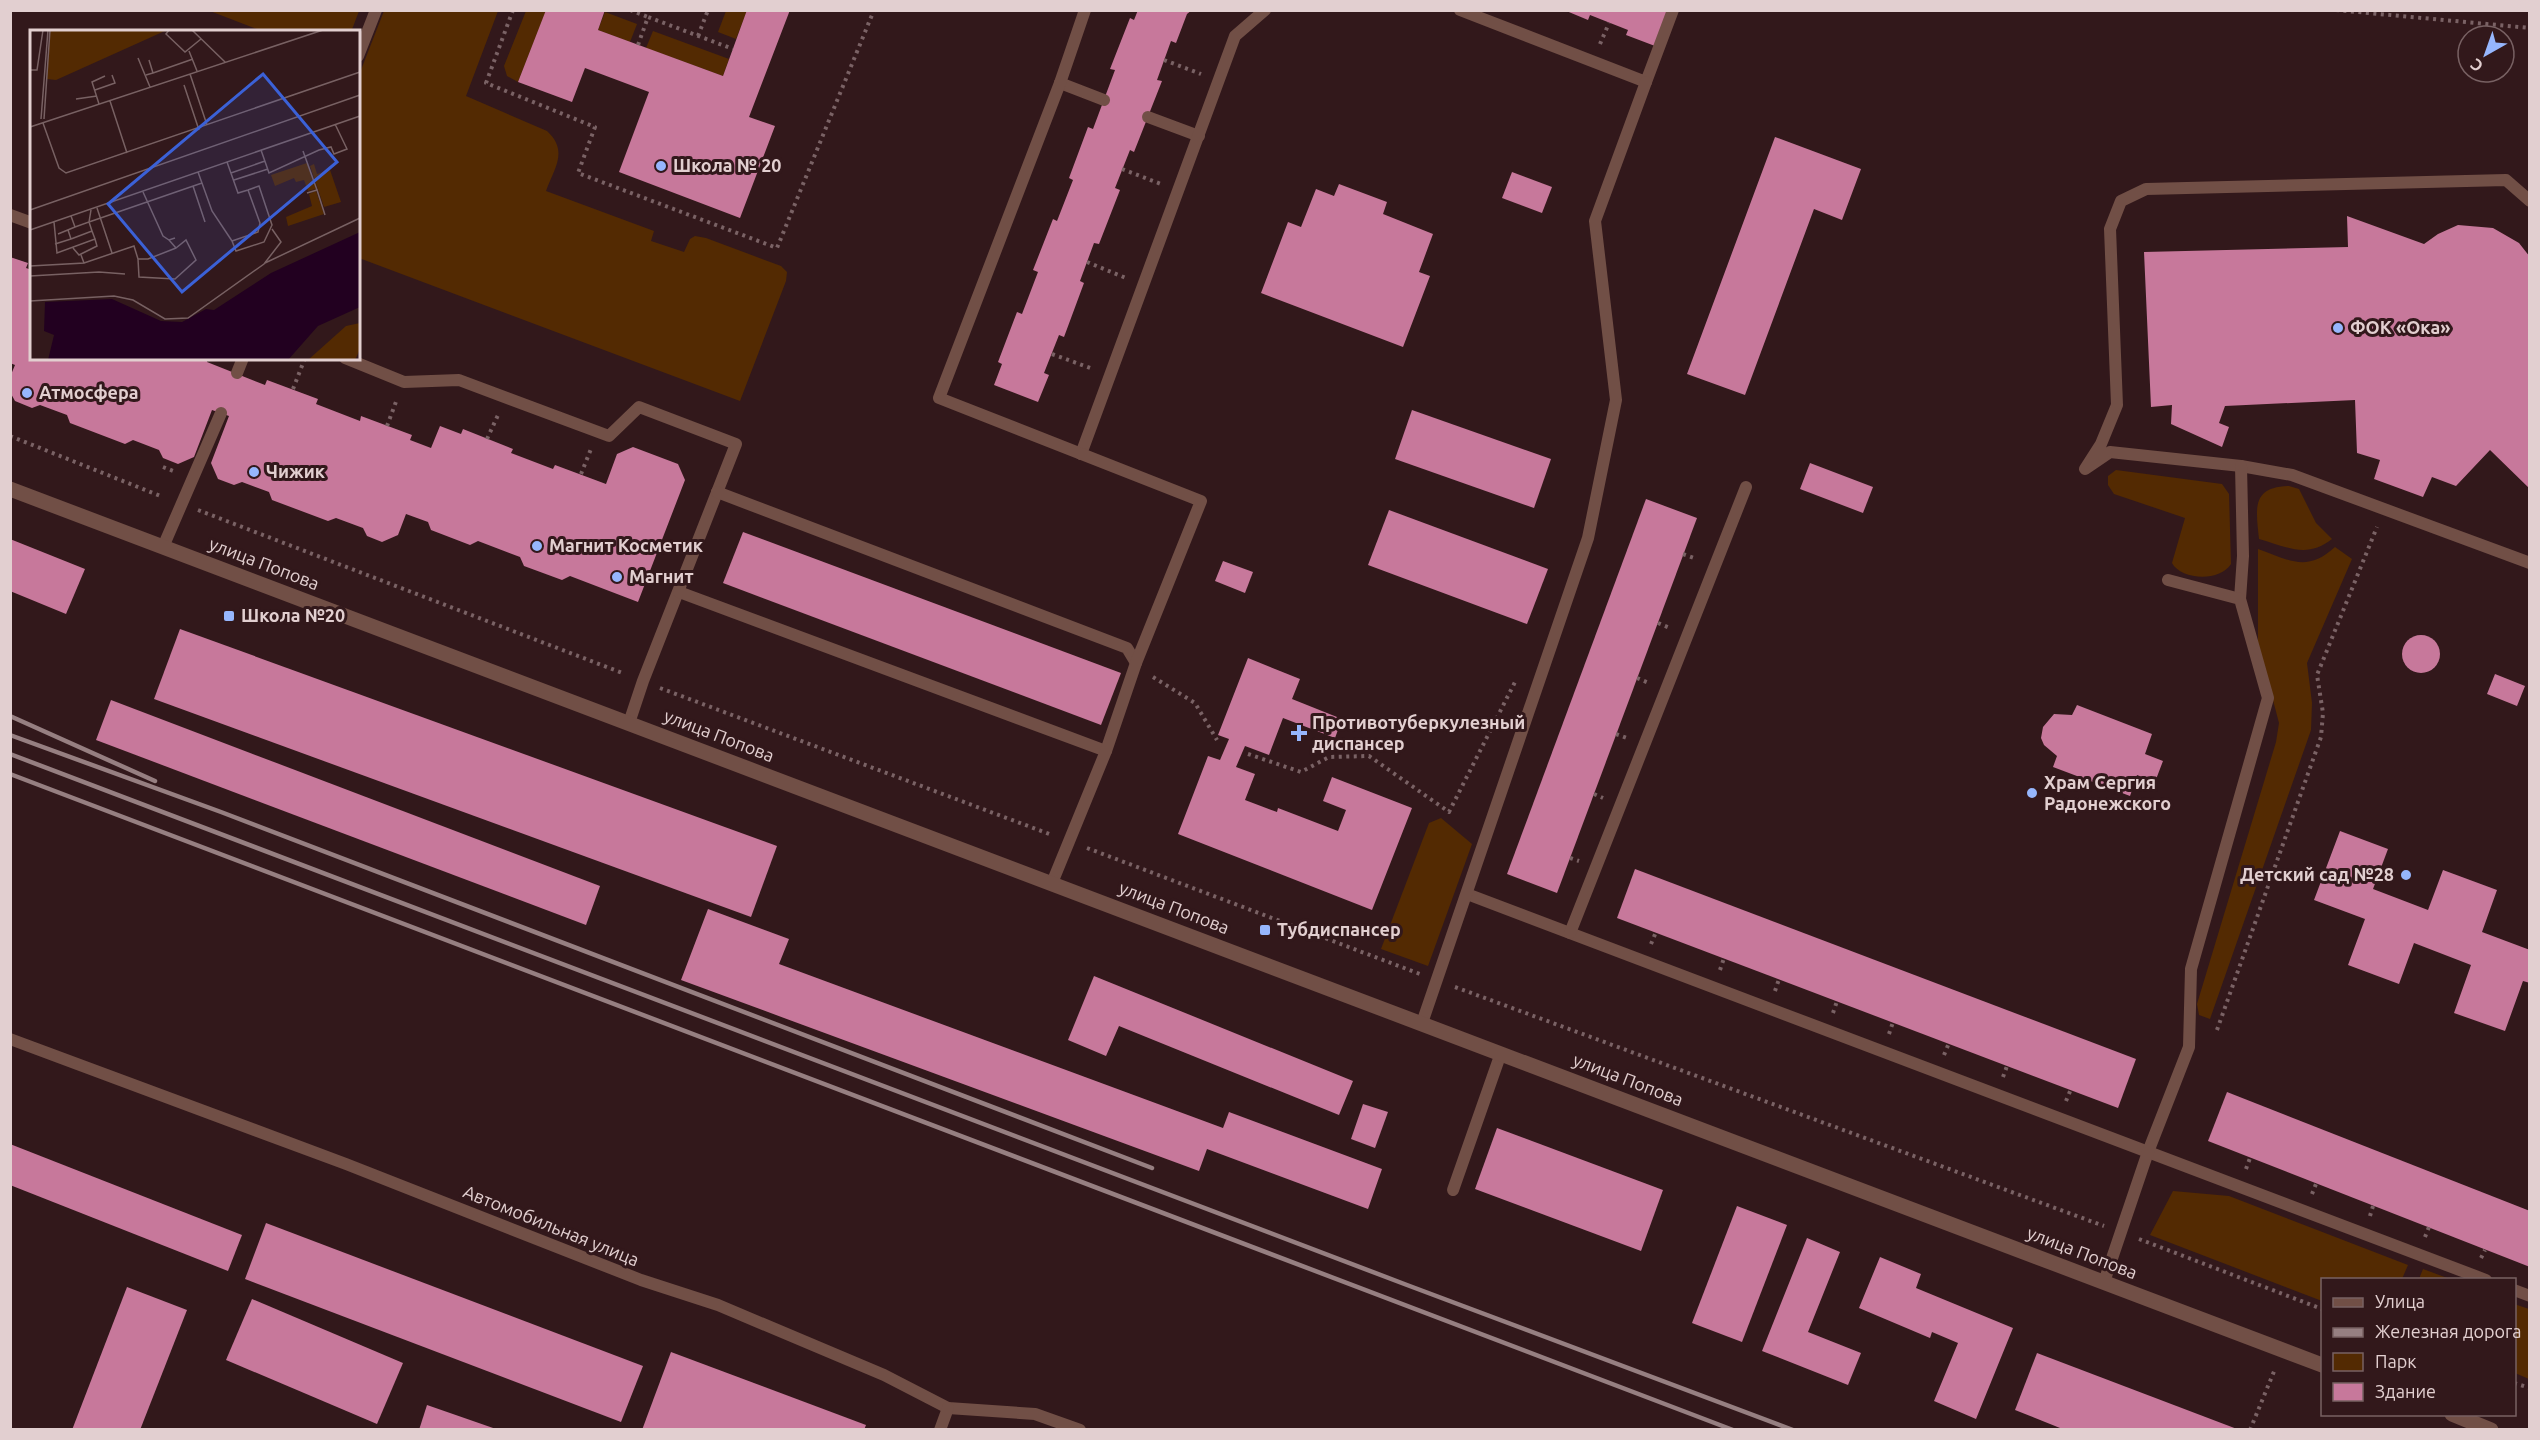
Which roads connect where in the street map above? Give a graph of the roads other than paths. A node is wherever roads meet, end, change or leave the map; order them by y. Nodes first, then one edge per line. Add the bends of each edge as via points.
1 (376, 10) edge
2 (1085, 10) edge
3 (1265, 10) edge
4 (1460, 10) edge
5 (1673, 10) edge
6 (360, 51) edge
7 (1646, 82) junction
8 (1060, 83) junction
9 (1104, 99) dead end
10 (1148, 117) dead end
11 (1198, 136) junction
12 (2529, 201) edge
13 (10, 215) edge
14 (30, 222) edge
15 (242, 360) edge
16 (350, 360) edge
17 (237, 373) dead end
18 (221, 413) dead end
19 (1081, 454) junction
20 (2241, 466) junction
21 (1746, 487) dead end
22 (10, 489) edge
23 (717, 492) junction
24 (163, 547) junction
25 (2529, 563) edge
26 (2168, 580) dead end
27 (679, 592) junction
28 (2240, 599) junction
29 (1136, 663) junction
30 (629, 723) junction
31 (1106, 751) junction
32 (1052, 883) junction
33 (1467, 894) junction
34 (1570, 933) junction
35 (1422, 1023) junction
36 (10, 1039) edge
37 (1501, 1053) junction
38 (2148, 1152) junction
39 (1452, 1190) dead end
40 (2481, 1278) edge
41 (2104, 1282) junction
42 (2321, 1365) edge
43 (948, 1408) junction
44 (2457, 1416) edge
45 (1072, 1428) edge
46 (940, 1430) edge
47 (2491, 1430) edge

1 - 6 lane
2 - 8 lane
3 - 11 lane via 1235,36
4 - 7 lane
5 - 7 lane
7 - 33 lane via 1595,221 1616,400 1588,538
8 - 9 lane
8 - 19 lane via 939,398
10 - 11 lane
11 - 19 lane
12 - 20 lane via 2506,180 2146,189 2121,201 2110,229 2117,405 2101,444 2085,469 2110,452
13 - 14 lane
15 - 17 lane
16 - 23 lane via 404,382 459,380 609,436 639,407 736,444
18 - 24 lane
19 - 29 lane via 1201,501
20 - 25 lane via 2292,475
20 - 28 lane
21 - 34 lane
22 - 24 street, улица Попова
23 - 27 lane
23 - 29 lane via 1127,648
24 - 30 street, улица Попова
26 - 28 lane
27 - 30 lane
27 - 31 lane
28 - 38 lane via 2268,698 2191,969 2189,1047
29 - 31 lane
30 - 32 street, улица Попова
31 - 32 lane
32 - 35 street, улица Попова
33 - 34 lane
33 - 35 lane
34 - 38 lane
35 - 37 street, улица Попова
36 - 43 lane, Автомобильная улица via 346,1164 641,1280 718,1305 884,1375
37 - 39 lane
37 - 41 street, улица Попова
38 - 40 lane
38 - 41 lane
41 - 42 street, улица Попова
43 - 45 lane, Автомобильная улица via 1035,1414
43 - 46 lane
44 - 47 street

